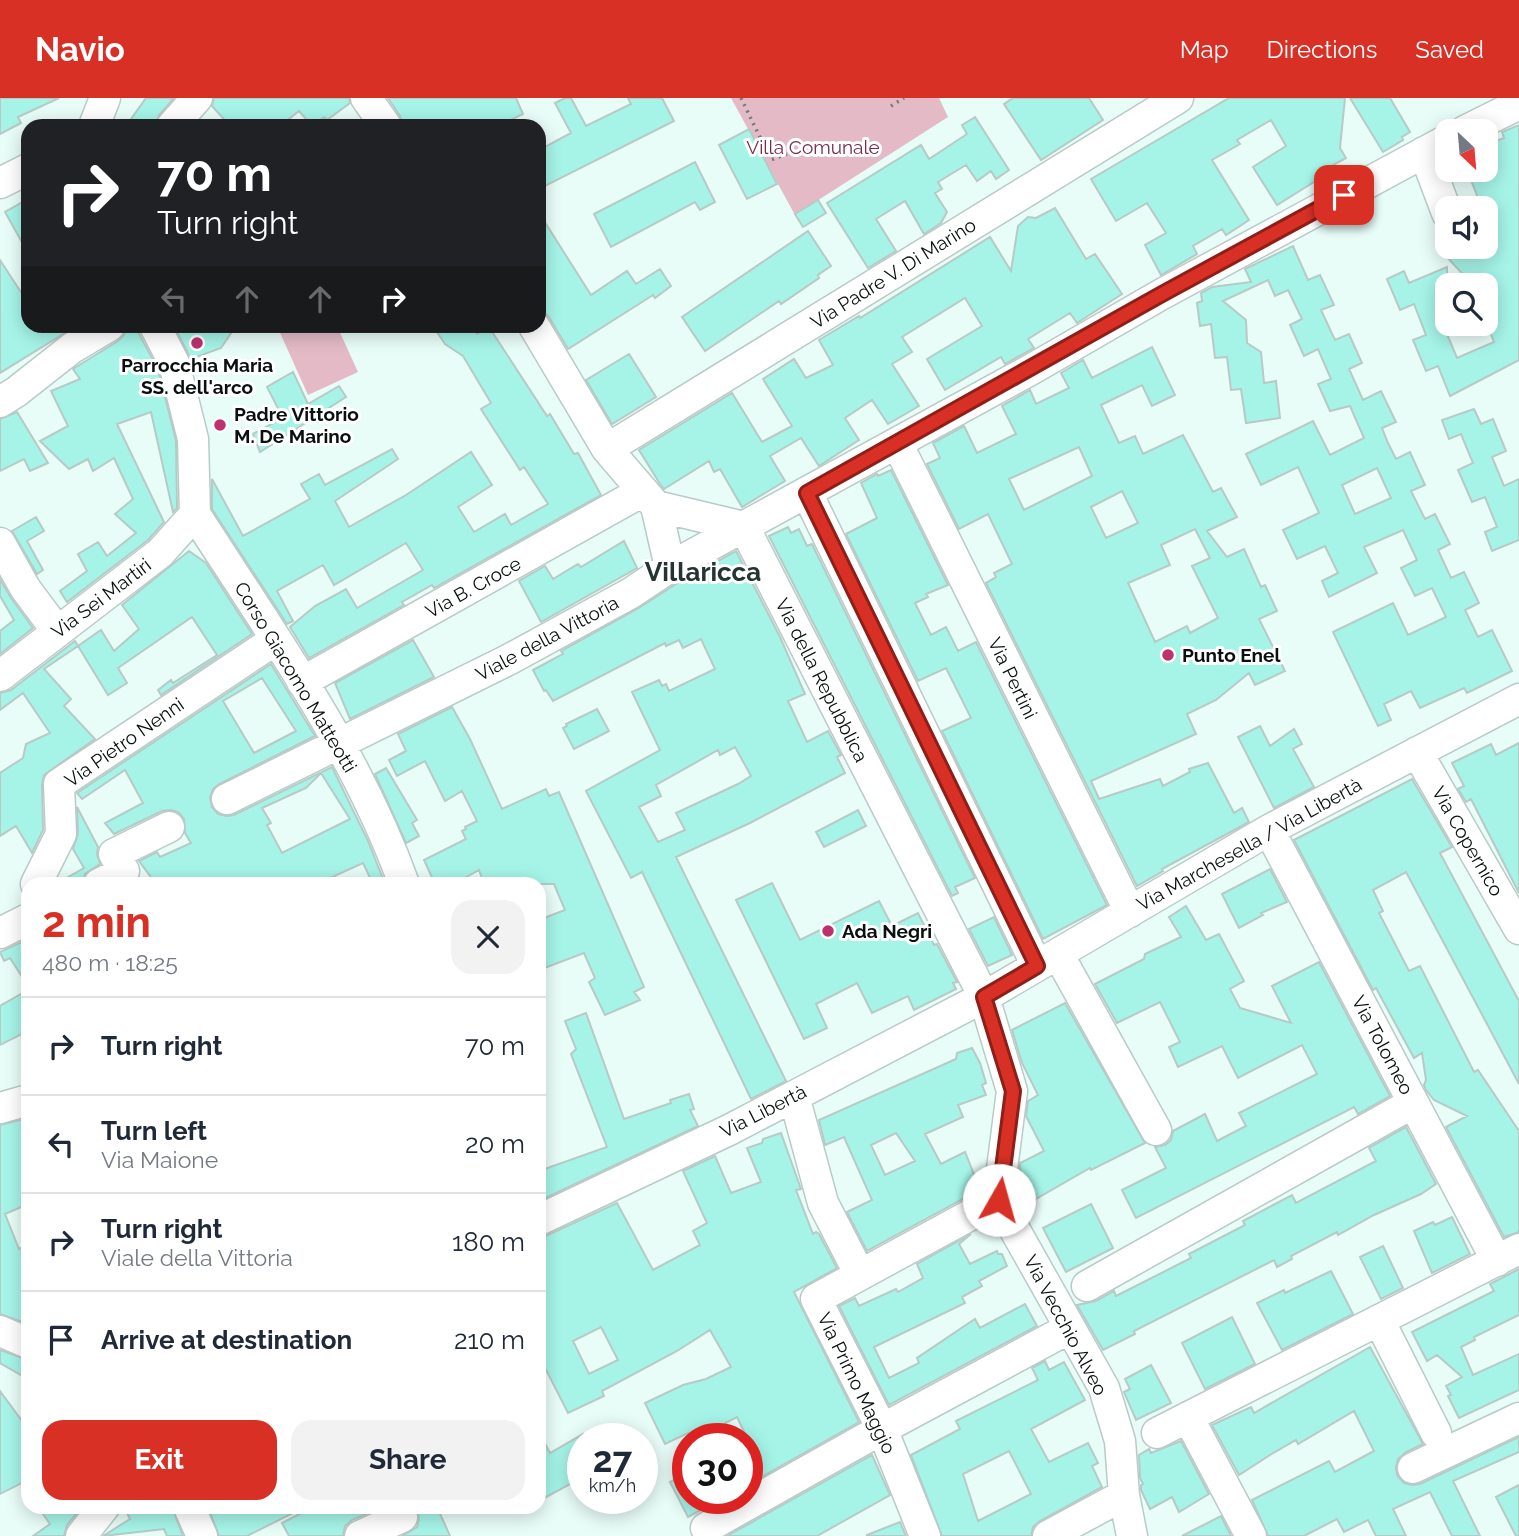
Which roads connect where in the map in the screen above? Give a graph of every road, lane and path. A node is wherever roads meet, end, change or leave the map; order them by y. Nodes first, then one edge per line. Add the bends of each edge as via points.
1 (106, 98) edge
2 (197, 98) edge
3 (366, 98) edge
4 (741, 98) edge
5 (904, 98) edge
6 (1178, 98) edge
7 (1519, 104) edge
8 (891, 106) dead end
9 (97, 119) edge
10 (178, 119) edge
11 (381, 119) edge
12 (1489, 119) edge
13 (818, 142) dead end
14 (1435, 147) edge
15 (21, 172) edge
16 (0, 183) edge
17 (97, 333) edge
18 (159, 333) edge
19 (538, 333) edge
20 (7, 389) edge
21 (897, 443) junction
22 (607, 449) junction
23 (807, 493) junction
24 (649, 499) junction
25 (195, 514) junction
26 (744, 527) junction
27 (0, 543) edge
28 (670, 567) junction
29 (57, 631) junction
30 (275, 640) junction
31 (0, 676) edge
32 (302, 682) junction
33 (1519, 699) edge
34 (341, 743) junction
35 (1417, 752) junction
36 (228, 799) dead end
37 (169, 827) dead end
38 (1269, 830) junction
39 (40, 877) edge
40 (112, 877) edge
41 (402, 877) edge
42 (1129, 912) junction
43 (21, 922) edge
44 (1519, 929) edge
45 (0, 933) edge
46 (1047, 960) junction
47 (984, 997) junction
48 (794, 1096) junction
49 (21, 1102) edge
50 (1413, 1103) junction
51 (0, 1108) edge
52 (1156, 1130) dead end
53 (999, 1200) junction
54 (546, 1217) edge
55 (1508, 1255) edge
56 (860, 1275) junction
57 (1087, 1286) dead end
58 (1379, 1320) junction
59 (1070, 1328) junction
60 (0, 1331) edge
61 (21, 1340) edge
62 (1188, 1417) junction
63 (1519, 1418) edge
64 (882, 1429) junction
65 (1157, 1433) dead end
66 (1436, 1433) dead end
67 (1413, 1468) dead end
68 (1124, 1495) junction
69 (98, 1514) edge
70 (192, 1514) edge
71 (402, 1517) dead end
72 (706, 1528) dead end
73 (81, 1536) edge
74 (202, 1536) edge
75 (360, 1536) edge
76 (925, 1536) edge
77 (1048, 1536) edge
78 (1132, 1536) edge
79 (1251, 1536) edge

1 - 9 street
2 - 10 street
3 - 11 street
4 - 13 path via 771,160
5 - 8 path
6 - 22 street, Via Padre V. Di Marino
7 - 12 street
14 - 21 street, Viale della Vittoria
15 - 16 street
17 - 20 street
18 - 25 street via 174,363 193,439
19 - 22 street
21 - 23 street, Viale della Vittoria
21 - 42 street, Via Pertini
22 - 24 street
23 - 26 street, Viale della Vittoria
23 - 46 street
24 - 26 street
24 - 28 street
24 - 32 street, Via B. Croce
25 - 29 street, Via Sei Martiri via 160,553
25 - 30 street, Corso Giacomo Matteotti
26 - 28 street, Viale della Vittoria
26 - 47 street, Via della Repubblica
27 - 29 street
28 - 34 street, Viale della Vittoria via 508,660
29 - 31 street, Via Sei Martiri
30 - 32 street, Corso Giacomo Matteotti
30 - 39 street, Via Pietro Nenni via 59,784 61,834
32 - 34 street, Corso Giacomo Matteotti
33 - 35 street, Via Marchesella / Via Libertà
34 - 36 street, Viale della Vittoria
34 - 41 street, Corso Giacomo Matteotti
35 - 38 street, Via Marchesella / Via Libertà
35 - 44 street, Via Copernico
37 - 40 street via 114,854 124,871
38 - 42 street, Via Marchesella / Via Libertà
38 - 50 street, Via Tolomeo
42 - 46 street, Via Marchesella / Via Libertà
43 - 45 street
46 - 47 street, Via Marchesella / Via Libertà
46 - 52 street
47 - 48 street, Via Libertà
47 - 53 street via 1013,1091
48 - 54 street, Via Libertà
48 - 56 street via 823,1203
49 - 51 street
50 - 55 street, Via Tolomeo
50 - 57 street
53 - 56 street
53 - 59 street, Via Vecchio Alveo
55 - 58 street
56 - 64 street, Via Primo Maggio via 816,1299
58 - 62 street
58 - 66 street
59 - 64 street
59 - 68 street, Via Vecchio Alveo via 1104,1388 1120,1441
60 - 61 street
62 - 65 street
62 - 79 street
63 - 67 street
64 - 72 street
64 - 76 street, Via Primo Maggio
68 - 77 street
68 - 78 street, Via Vecchio Alveo
69 - 73 street
70 - 74 street
71 - 75 street

